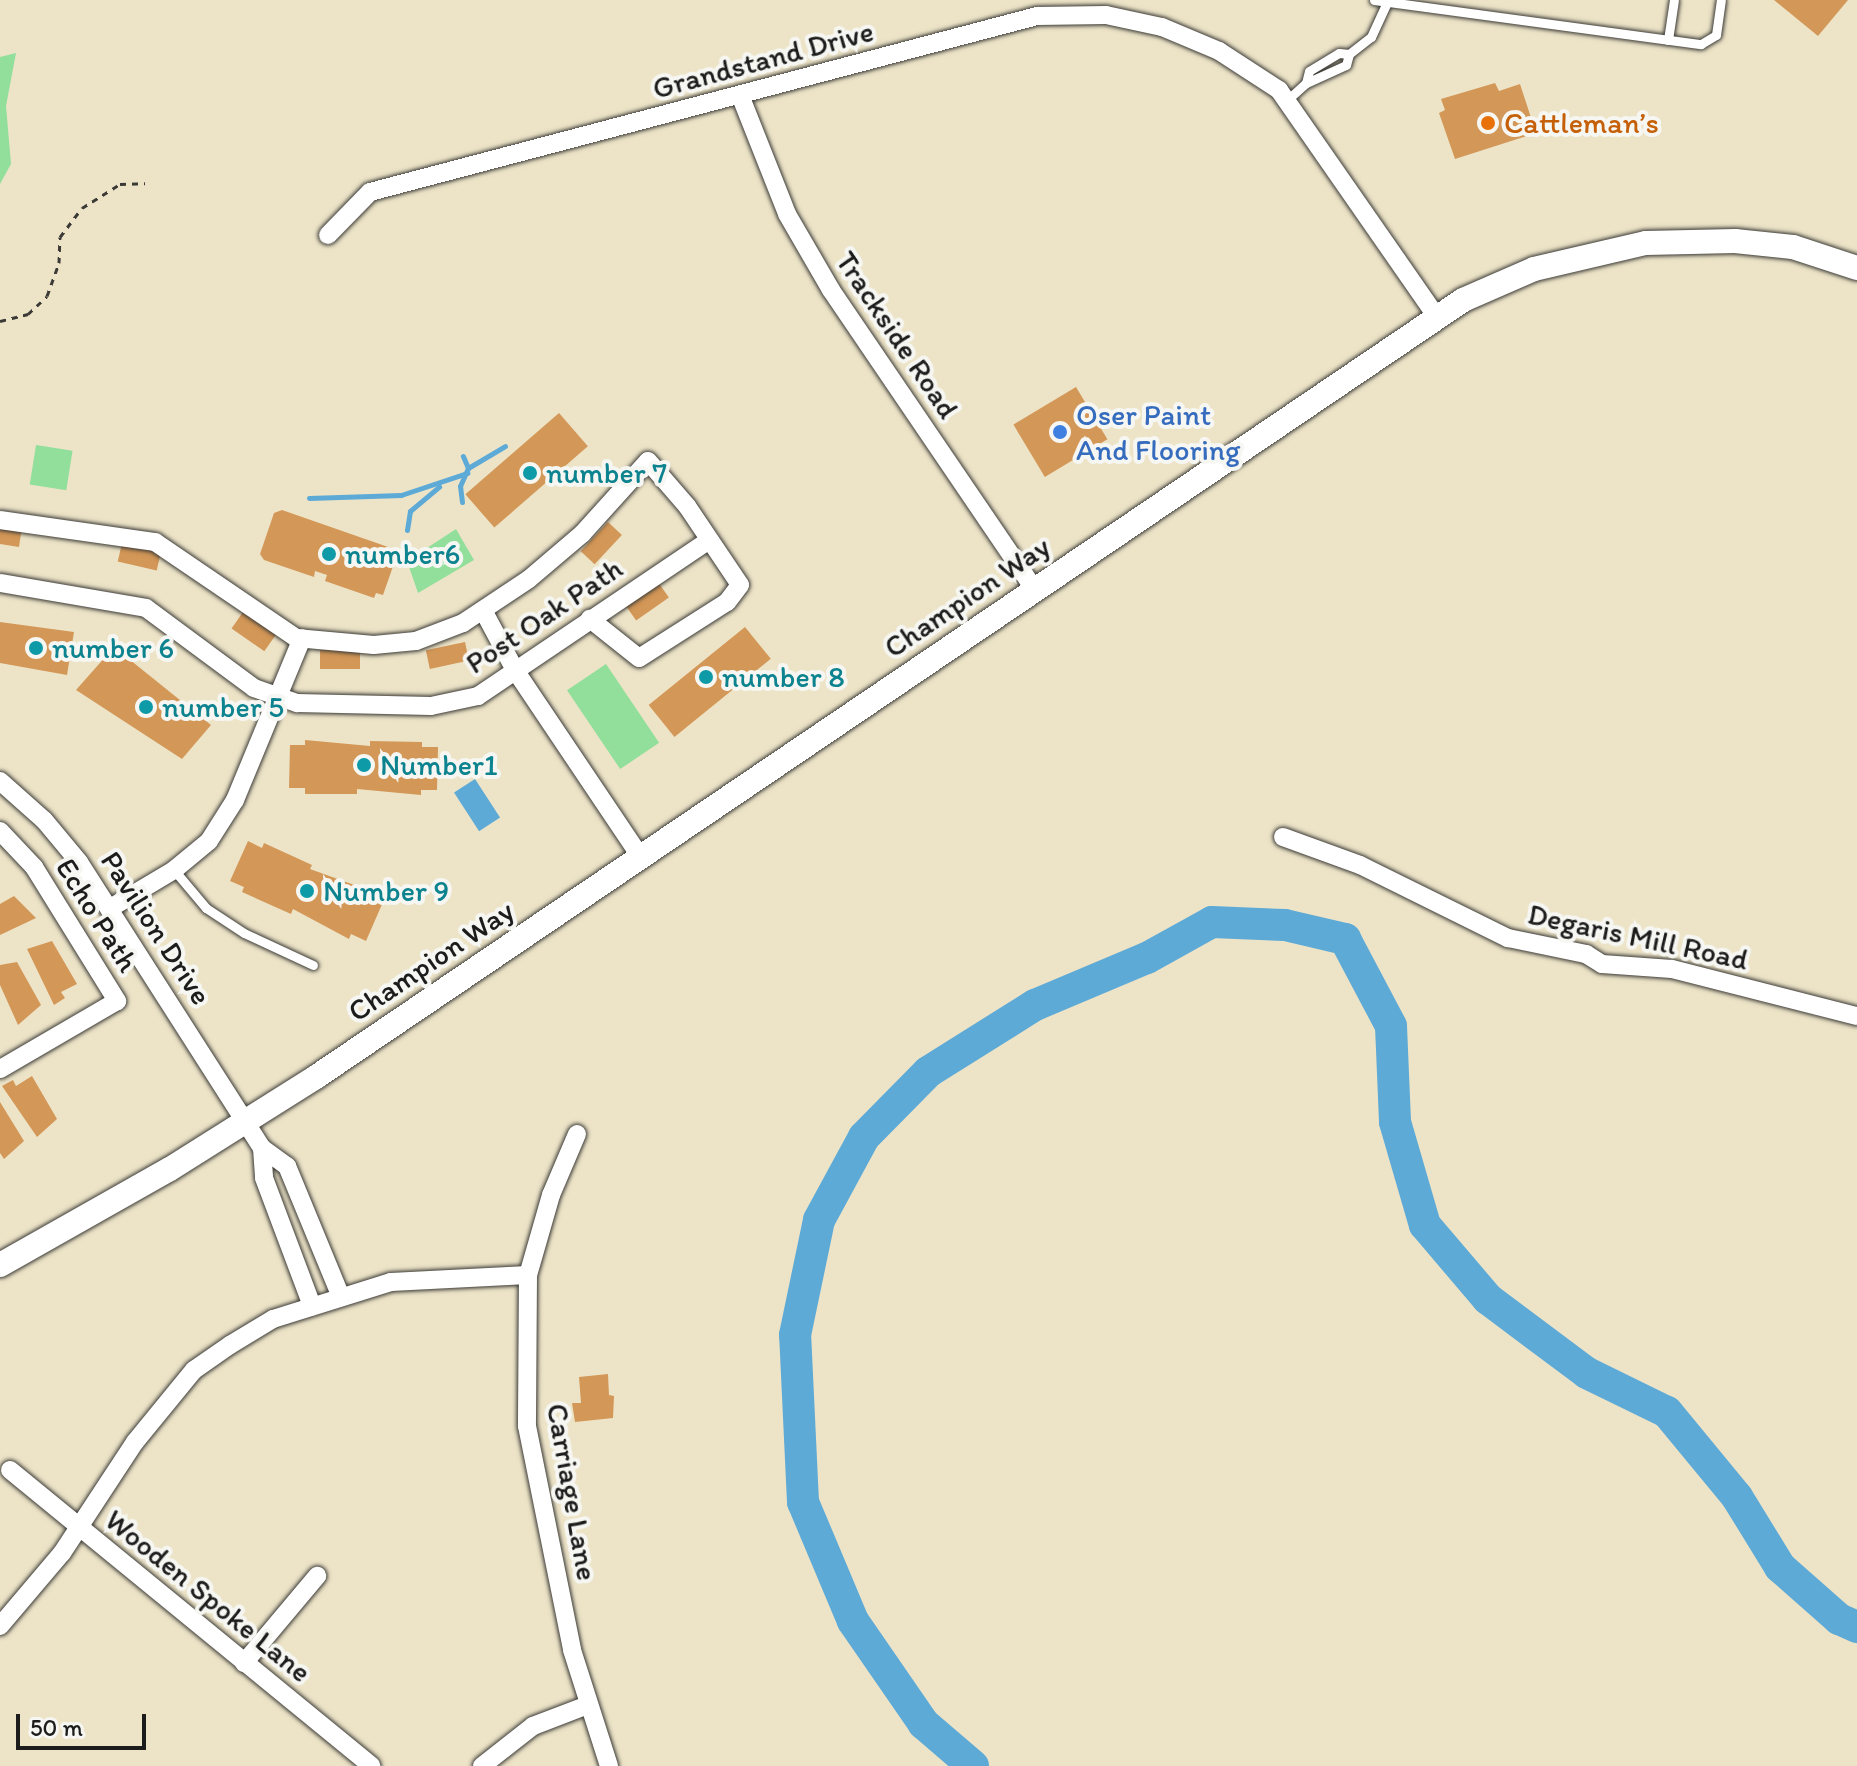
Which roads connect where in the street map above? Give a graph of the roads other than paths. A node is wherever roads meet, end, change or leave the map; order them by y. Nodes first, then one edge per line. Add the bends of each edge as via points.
1 (1374, 0) edge
2 (1674, 0) edge
3 (1721, 0) edge
4 (1388, 2) edge
5 (1668, 40) junction
6 (740, 95) junction
7 (1286, 101) junction
8 (328, 235) dead end
9 (1857, 268) edge
10 (1436, 316) junction
11 (0, 520) edge
12 (708, 541) junction
13 (0, 583) edge
14 (1035, 590) junction
15 (484, 612) junction
16 (590, 619) junction
17 (302, 638) junction
18 (515, 670) junction
19 (280, 696) junction
20 (0, 781) edge
21 (0, 831) edge
22 (1283, 837) dead end
23 (640, 856) junction
24 (174, 870) junction
25 (112, 907) junction
26 (313, 965) dead end
27 (1857, 1016) edge
28 (0, 1069) edge
29 (246, 1121) junction
30 (577, 1134) dead end
31 (262, 1148) junction
32 (0, 1265) edge
33 (528, 1275) junction
34 (341, 1297) junction
35 (312, 1306) junction
36 (10, 1470) dead end
37 (80, 1527) junction
38 (317, 1576) dead end
39 (0, 1626) edge
40 (244, 1663) junction
41 (588, 1705) junction
42 (371, 1766) edge
43 (482, 1766) edge
44 (609, 1766) edge

1 - 4 lane
2 - 5 lane
3 - 5 lane via 1716,35 1701,44
4 - 5 lane
4 - 7 lane via 1371,37 1349,54 1346,65 1306,83
6 - 7 street, Grandstand Drive via 1037,16 1106,15 1162,27 1219,51 1279,90
6 - 8 street, Grandstand Drive via 370,192
6 - 14 street, Trackside Road via 787,214 831,290
7 - 10 street, Grandstand Drive
9 - 10 main road, Champion Way via 1793,247 1735,241 1646,243 1534,269
10 - 14 main road, Champion Way
11 - 17 street via 155,542
12 - 15 street via 648,461 582,534
12 - 16 street, Post Oak Path
12 - 16 street via 740,585 727,602 639,658
13 - 19 street, Post Oak Path via 146,608 254,688
14 - 23 main road, Champion Way
15 - 17 street via 416,641 374,645
15 - 18 street
16 - 18 street, Post Oak Path
17 - 19 street
18 - 19 street, Post Oak Path via 478,696 444,705 318,705
18 - 23 street
19 - 24 street via 235,800 209,841
20 - 25 street, Pavilion Drive via 44,820
21 - 28 street, Echo Path via 34,867 117,1001
22 - 27 street, Degaris Mill Road via 1360,865 1508,938 1586,954 1602,964 1672,969
23 - 29 main road, Champion Way
24 - 25 street
24 - 26 lane via 206,908 244,933
25 - 29 street, Pavilion Drive
29 - 31 street, Pavilion Drive
29 - 32 main road, Champion Way
30 - 33 street, Carriage Lane via 551,1195
31 - 34 street via 287,1166
31 - 35 street via 264,1178
33 - 34 street via 391,1282
33 - 41 street, Carriage Lane via 527,1426
34 - 35 street
35 - 37 street via 273,1319 194,1370 135,1442
36 - 37 street, Wooden Spoke Lane
37 - 39 street
37 - 40 street, Wooden Spoke Lane
38 - 40 street
40 - 42 street, Wooden Spoke Lane
41 - 43 street via 533,1726
41 - 44 street, Carriage Lane

